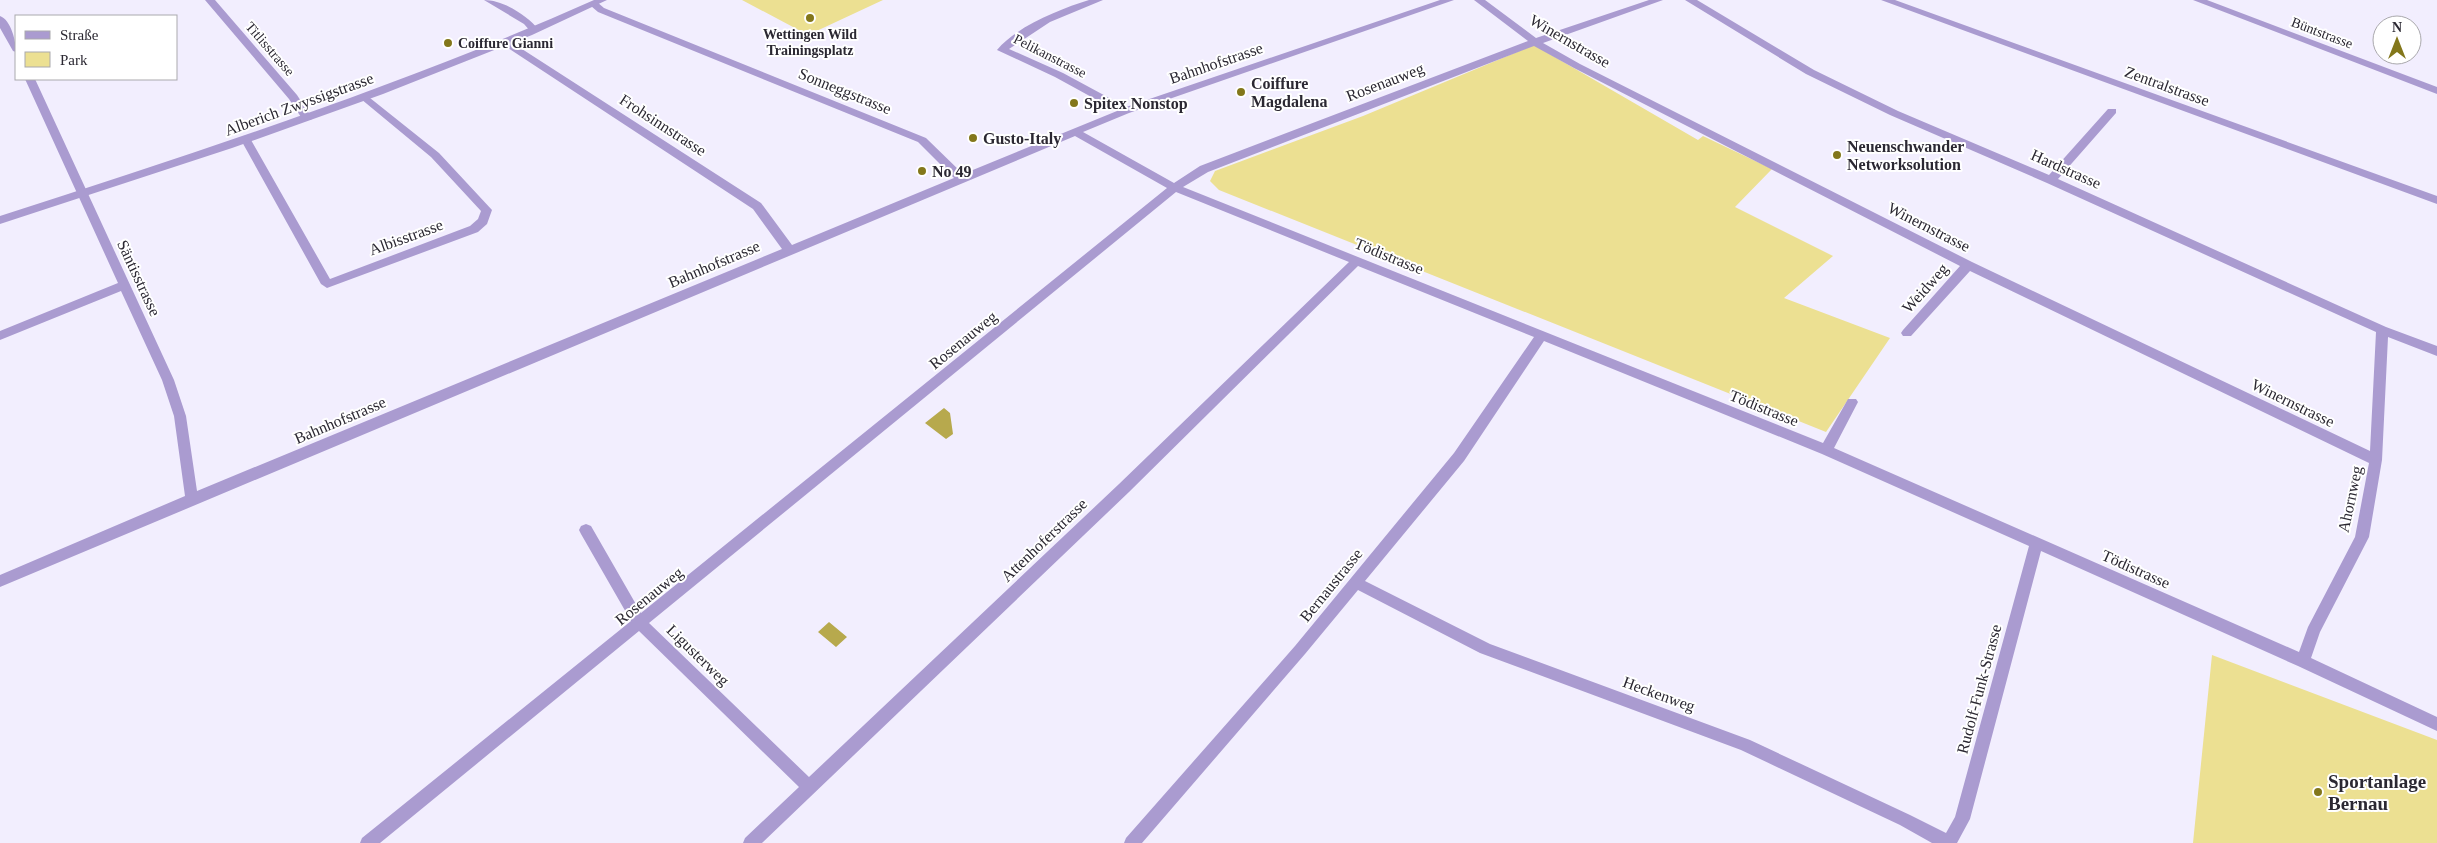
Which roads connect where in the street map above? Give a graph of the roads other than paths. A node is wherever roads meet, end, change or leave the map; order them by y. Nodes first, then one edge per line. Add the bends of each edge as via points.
1 (210, 0) edge
2 (489, 0) edge
3 (1098, 0) edge
4 (1449, 0) edge
5 (1480, 0) edge
6 (1658, 0) edge
7 (1690, 0) edge
8 (1886, 0) edge
9 (2198, 0) edge
10 (598, 2) edge
11 (0, 19) edge
12 (534, 30) junction
13 (505, 42) junction
14 (1535, 42) junction
15 (15, 47) edge
16 (30, 80) edge
17 (2437, 91) edge
18 (365, 97) junction
19 (1125, 111) junction
20 (2112, 111) dead end
21 (307, 118) junction
22 (1076, 131) junction
23 (246, 140) junction
24 (961, 178) junction
25 (2051, 180) junction
26 (1175, 188) junction
27 (81, 193) junction
28 (2437, 200) edge
29 (0, 220) edge
30 (789, 250) junction
31 (1358, 260) junction
32 (1968, 265) junction
33 (124, 285) junction
34 (2382, 330) junction
35 (1907, 333) dead end
36 (0, 336) edge
37 (1541, 337) junction
38 (2437, 351) edge
39 (1852, 402) dead end
40 (1826, 450) junction
41 (2376, 460) junction
42 (192, 498) junction
43 (586, 530) dead end
44 (2037, 542) junction
45 (0, 581) edge
46 (1355, 582) junction
47 (640, 623) junction
48 (2303, 661) junction
49 (2437, 724) edge
50 (809, 787) junction
51 (368, 843) edge
52 (751, 843) edge
53 (1132, 843) edge
54 (1948, 843) edge

1 - 21 street, Titlisstrasse via 293,97
2 - 12 street via 527,22
3 - 19 street, Pelikanstrasse via 1055,15 1030,28 1002,50
4 - 19 street, Bahnhofstrasse
5 - 14 street, Winernstrasse
6 - 14 street, Rosenauweg
7 - 25 street, Hardstrasse via 1810,72 1894,113
8 - 28 street, Zentralstrasse
9 - 17 street, Büntstrasse
10 - 12 street, Alberich Zwyssigstrasse
10 - 24 street, Sonneggstrasse via 601,10 922,140
11 - 15 street
12 - 13 street, Alberich Zwyssigstrasse
13 - 18 street, Alberich Zwyssigstrasse
13 - 30 street, Frohsinnstrasse via 757,206
14 - 26 street, Rosenauweg via 1204,169
14 - 32 street, Winernstrasse
16 - 27 street, Säntisstrasse
18 - 21 street, Alberich Zwyssigstrasse
18 - 23 street, Albisstrasse via 441,162 487,210 483,221 474,229 327,284
19 - 22 street, Bahnhofstrasse
20 - 25 street
21 - 23 street, Alberich Zwyssigstrasse
22 - 24 street, Bahnhofstrasse
22 - 26 street, Tödistrasse
23 - 27 street, Alberich Zwyssigstrasse
24 - 30 street, Bahnhofstrasse
25 - 34 street, Hardstrasse
26 - 31 street, Tödistrasse
26 - 47 street, Rosenauweg
27 - 29 street, Alberich Zwyssigstrasse
27 - 33 street, Säntisstrasse
30 - 42 street, Bahnhofstrasse
31 - 37 street, Tödistrasse
31 - 50 street, Attenhoferstrasse
32 - 35 street, Weidweg
32 - 41 street, Winernstrasse
33 - 36 street
33 - 42 street, Säntisstrasse via 168,380 180,416
34 - 38 street, Hardstrasse
34 - 41 street, Ahornweg
37 - 40 street, Tödistrasse
37 - 46 street, Bernaustrasse via 1459,457
39 - 40 street
40 - 44 street, Tödistrasse
41 - 48 street, Ahornweg via 2362,536 2313,631
42 - 45 street, Bahnhofstrasse
43 - 47 street, Ligusterweg
44 - 48 street, Tödistrasse
44 - 54 street, Rudolf-Funk-Strasse via 1962,819
46 - 53 street, Bernaustrasse
46 - 54 street, Heckenweg via 1485,649 1745,745
47 - 50 street, Ligusterweg
47 - 51 street, Rosenauweg
48 - 49 street, Tödistrasse
50 - 52 street, Attenhoferstrasse

